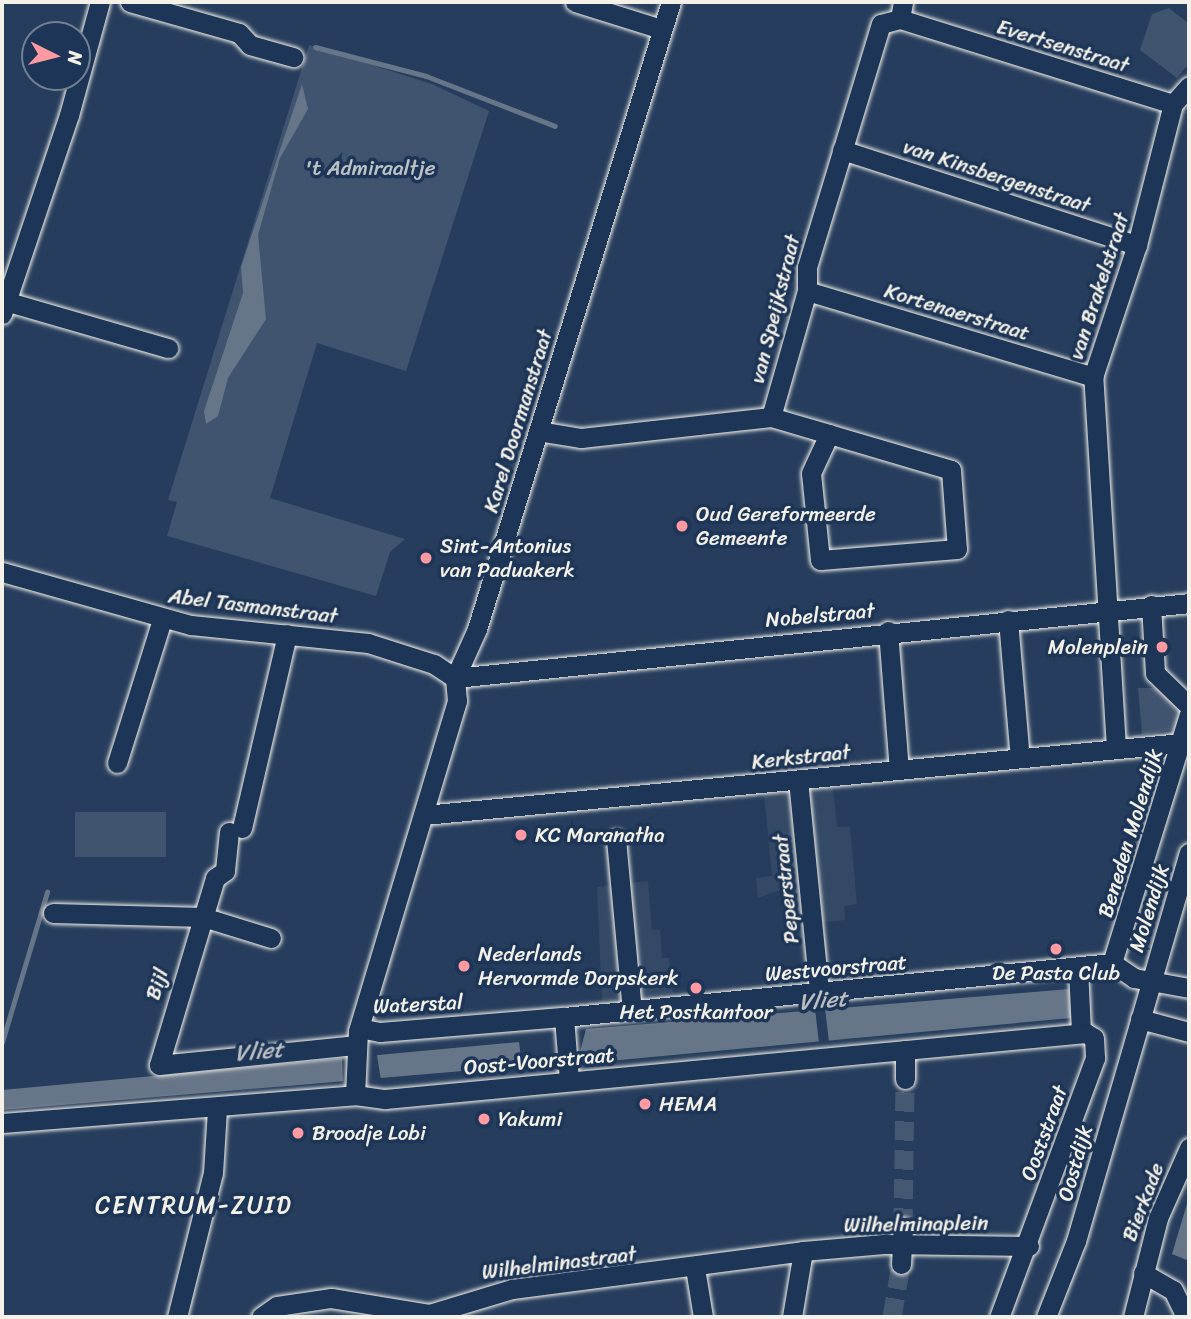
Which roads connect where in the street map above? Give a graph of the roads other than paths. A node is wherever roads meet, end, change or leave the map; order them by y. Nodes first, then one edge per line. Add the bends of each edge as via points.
1 (100, 2) edge
2 (130, 2) edge
3 (575, 2) edge
4 (671, 2) edge
5 (902, 10) edge
6 (661, 29) junction
7 (293, 57) dead end
8 (1189, 86) edge
9 (1173, 104) junction
10 (842, 150) junction
11 (1137, 245) junction
12 (807, 291) junction
13 (4, 307) edge
14 (168, 348) dead end
15 (1093, 377) junction
16 (771, 417) junction
17 (538, 431) junction
18 (829, 434) junction
19 (2, 572) edge
20 (1189, 603) edge
21 (1151, 605) junction
22 (1105, 611) junction
23 (162, 619) junction
24 (1008, 620) junction
25 (888, 631) junction
26 (286, 634) junction
27 (455, 678) junction
28 (1189, 705) edge
29 (1189, 715) edge
30 (1182, 743) junction
31 (1019, 748) dead end
32 (1116, 748) junction
33 (117, 763) dead end
34 (899, 770) junction
35 (798, 780) junction
36 (424, 815) junction
37 (616, 839) dead end
38 (1189, 853) edge
39 (53, 913) dead end
40 (203, 917) junction
41 (271, 938) dead end
42 (1112, 963) junction
43 (1078, 968) junction
44 (1150, 968) junction
45 (1189, 988) edge
46 (819, 992) junction
47 (632, 1010) junction
48 (564, 1017) junction
49 (1140, 1019) junction
50 (1081, 1032) junction
51 (1180, 1035) edge
52 (357, 1042) junction
53 (905, 1050) junction
54 (1095, 1058) junction
55 (160, 1066) joint
56 (1126, 1067) junction
57 (905, 1079) tunnel mouth
58 (569, 1081) junction
59 (357, 1089) junction
60 (217, 1110) junction
61 (2, 1123) edge
62 (1189, 1148) edge
63 (904, 1235) junction
64 (1029, 1246) junction
65 (803, 1251) junction
66 (901, 1264) tunnel mouth
67 (695, 1268) junction
68 (1143, 1273) junction
69 (1186, 1307) edge
70 (177, 1317) edge
71 (261, 1317) edge
72 (703, 1317) edge
73 (792, 1317) edge
74 (999, 1317) edge
75 (1046, 1317) edge
76 (1133, 1317) edge

1 - 13 street via 69,115
2 - 7 street via 239,33 250,45
3 - 6 street
4 - 6 street, Karel Doormanstraat
5 - 9 street, Evertsenstraat
5 - 10 street, van Speijkstraat via 881,24
6 - 17 street, Karel Doormanstraat
8 - 9 street
9 - 11 street, van Brakelstraat
10 - 11 street, van Kinsbergenstraat
10 - 12 street, van Speijkstraat via 807,267
11 - 15 street, van Brakelstraat
12 - 15 street, Kortenaerstraat
12 - 16 street, van Speijkstraat
13 - 14 street
15 - 22 street, van Brakelstraat
16 - 17 street, van Speijkstraat via 581,438
16 - 18 street
17 - 27 street, Karel Doormanstraat via 477,629
18 - 18 street via 811,473 820,560 957,549 951,470
19 - 23 street, Abel Tasmanstraat
20 - 21 street, Nobelstraat
21 - 22 street, Nobelstraat
21 - 28 street via 1155,673
22 - 24 street, Nobelstraat
22 - 32 street, van Brakelstraat
23 - 26 street, Abel Tasmanstraat
23 - 33 street
24 - 25 street, Nobelstraat
24 - 31 street
25 - 27 street, Nobelstraat
25 - 34 street
26 - 27 street, Abel Tasmanstraat via 368,643 434,664
26 - 40 street, Bijl via 225,871 215,878
27 - 36 street, Karel Doormanstraat via 457,701
29 - 30 street, Beneden Molendijk
30 - 32 street, Kerkstraat
30 - 42 street, Beneden Molendijk
32 - 34 street, Kerkstraat
34 - 35 street, Kerkstraat
35 - 36 street, Kerkstraat
35 - 46 street, Peperstraat
36 - 52 street, Karel Doormanstraat
37 - 47 street
38 - 44 street, Molendijk
39 - 40 street
40 - 41 street
40 - 55 street, Bijl via 158,1054
42 - 43 street, Westvoorstraat
42 - 44 street via 1134,978
43 - 46 street, Westvoorstraat
43 - 50 street
44 - 45 street
44 - 49 street, Molendijk
46 - 47 street, Westvoorstraat
47 - 48 street, Westvoorstraat
48 - 52 street, Waterstal via 380,1032
48 - 58 street
49 - 51 street
49 - 56 street, Oostdijk
50 - 53 street, Oost-Voorstraat
50 - 54 street via 1094,1038
52 - 55 street, Waterstal
52 - 59 street, Karel Doormanstraat
53 - 57 street
53 - 58 street, Oost-Voorstraat
54 - 56 street
54 - 64 street, Ooststraat
56 - 75 street, Oostdijk via 1076,1241
58 - 59 street, Oost-Voorstraat via 385,1099
59 - 60 street, Oost-Voorstraat
60 - 61 street, Oost-Voorstraat
60 - 70 street via 213,1173
62 - 68 street, Bierkade
63 - 64 street, Wilhelminaplein via 965,1245
63 - 65 street, Wilhelminaplein via 874,1244
63 - 66 street
64 - 74 street, Ooststraat
65 - 67 street, Wilhelminastraat
65 - 73 street
67 - 71 street, Wilhelminastraat via 499,1291 429,1314 331,1297 277,1306
67 - 72 street
68 - 69 street, Bierkade via 1166,1284
68 - 76 street, Bierkade

